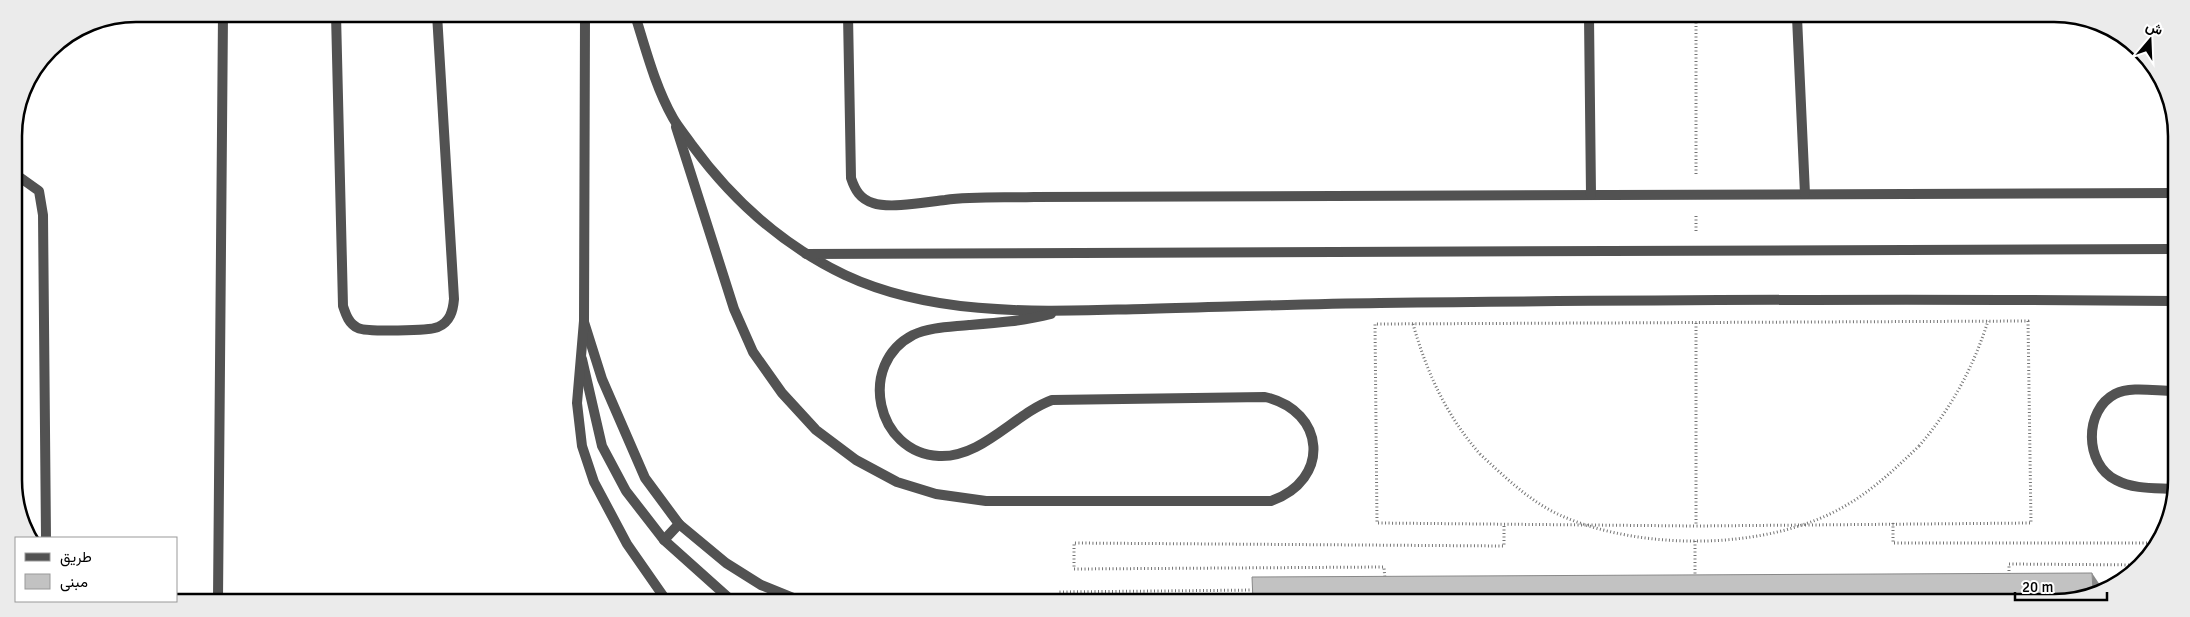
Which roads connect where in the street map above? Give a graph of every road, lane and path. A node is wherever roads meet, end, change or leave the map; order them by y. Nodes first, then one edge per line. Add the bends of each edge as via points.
1 (223, 22) edge
2 (336, 22) edge
3 (437, 22) edge
4 (585, 22) edge
5 (637, 22) edge
6 (848, 22) edge
7 (1589, 22) edge
8 (1797, 22) edge
9 (673, 119) junction
10 (23, 179) edge
11 (2168, 193) edge
12 (1805, 194) junction
13 (1591, 195) junction
14 (2168, 249) edge
15 (805, 254) junction
16 (2168, 301) edge
17 (1063, 311) junction
18 (584, 321) junction
19 (1988, 322) junction
20 (1413, 324) junction
21 (581, 355) junction
22 (2168, 391) edge
23 (2167, 488) edge
24 (1893, 523) junction
25 (679, 524) junction
26 (1504, 524) junction
27 (46, 537) edge
28 (664, 540) junction
29 (1695, 540) junction
30 (2149, 543) edge
31 (2130, 565) edge
32 (1695, 580) edge
33 (2010, 581) edge
34 (1385, 582) edge
35 (1257, 590) edge
36 (218, 594) edge
37 (662, 594) edge
38 (724, 594) edge
39 (783, 594) edge
40 (1058, 594) edge

1 - 36 street
2 - 3 street via 343,306 348,319 357,328 370,332 438,328 453,311
4 - 18 street
5 - 9 street via 652,73
6 - 13 street via 851,178 856,190 874,204 920,205 946,200 1025,198
7 - 13 street
8 - 12 street
9 - 15 street via 714,175 746,209
9 - 17 street via 734,309 753,352 782,393 816,430 856,460 897,482 928,492 986,502 1271,501 1300,485 1314,454 1309,430 1296,410 1265,396 1052,400 1038,405 980,445 960,454 938,456 918,452 900,441 887,425 880,405 879,384 884,364 896,348 913,335 934,328 1012,322
10 - 27 street via 39,191 43,215
11 - 12 street
12 - 13 street
14 - 15 street
15 - 17 street via 847,276 939,303
16 - 17 street via 1376,303
18 - 21 street
18 - 25 street via 602,379 645,478
19 - 20 path
19 - 24 path via 2028,321 2031,523
19 - 29 path, bridge via 1974,359 1948,408 1919,446 1884,479 1845,506 1801,526 1757,537
20 - 26 path via 1375,324 1377,523
20 - 29 path, bridge via 1438,394 1464,436 1515,487 1560,515 1608,532 1643,539
21 - 28 street via 602,446 626,491
21 - 37 street via 578,411 582,446 594,482 626,544
22 - 23 street via 2117,393 2103,402 2093,417 2092,434 2093,451 2101,467 2113,479 2129,486
24 - 26 path
24 - 30 path via 1893,543
25 - 28 street
25 - 39 street via 726,562 761,585
26 - 34 path via 1504,546 1074,543 1074,569 1384,567
28 - 38 street
29 - 32 path
31 - 33 path via 2009,564
35 - 40 path

